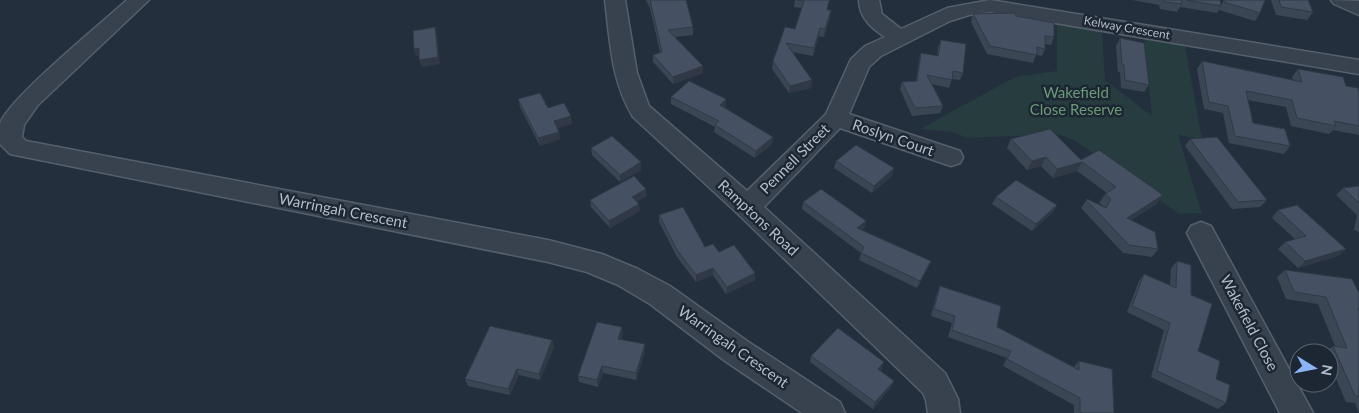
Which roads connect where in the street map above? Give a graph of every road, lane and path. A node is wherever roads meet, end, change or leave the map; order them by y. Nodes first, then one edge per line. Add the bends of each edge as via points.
1 (139, 0) edge
2 (615, 0) edge
3 (869, 0) edge
4 (1341, 0) edge
5 (1359, 9) edge
6 (900, 38) junction
7 (1359, 67) edge
8 (836, 118) junction
9 (951, 157) dead end
10 (747, 207) junction
11 (1201, 233) dead end
12 (829, 413) edge
13 (944, 413) edge
14 (1297, 413) edge

1 - 12 street, Warringah Crescent via 30,100 12,124 10,140 13,144 592,262 660,295
2 - 10 street, Ramptons Road via 628,86 635,103 648,119
3 - 6 street via 869,12 876,21
4 - 5 street
6 - 7 street, Kelway Crescent via 948,14 976,6 990,6
6 - 8 street, Pennell Street via 873,51 859,64
8 - 9 street, Roslyn Court
8 - 10 street, Pennell Street
10 - 13 street, Ramptons Road via 934,383 942,399
11 - 14 street, Wakefield Close

